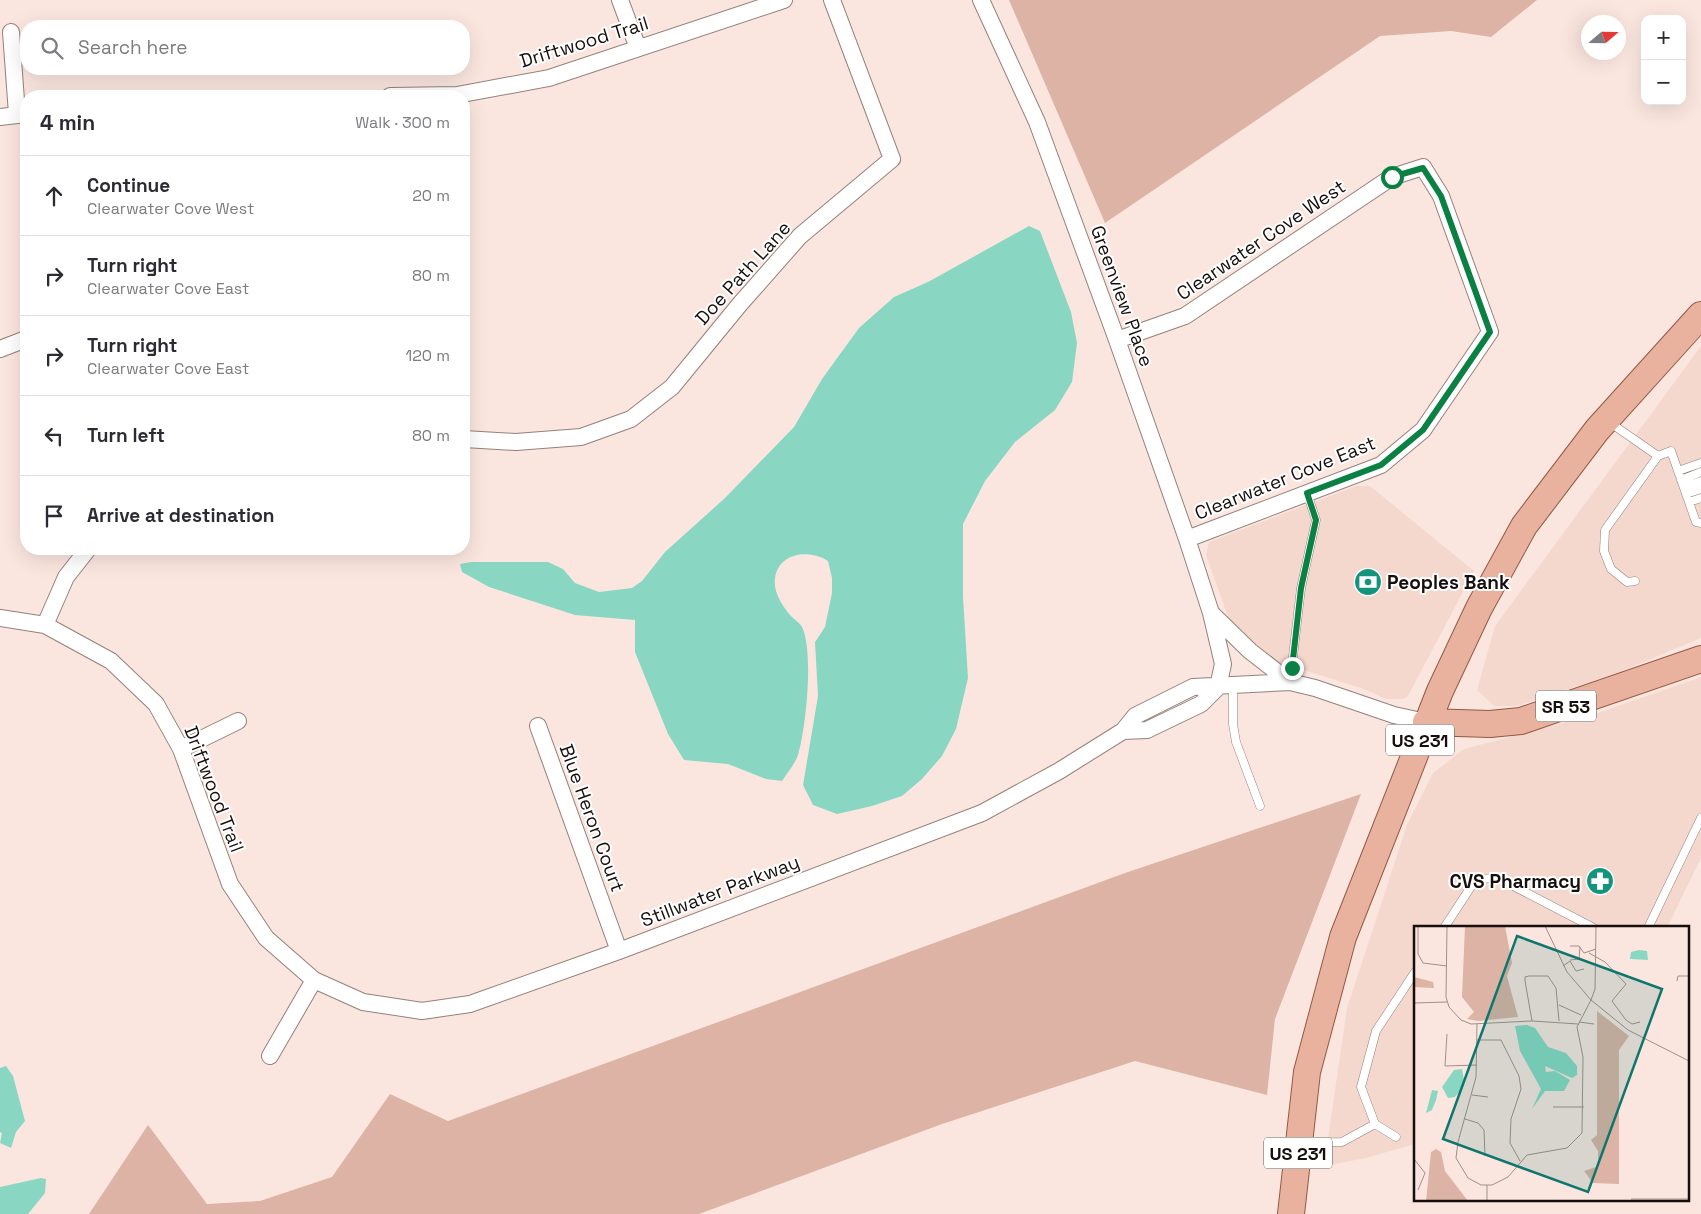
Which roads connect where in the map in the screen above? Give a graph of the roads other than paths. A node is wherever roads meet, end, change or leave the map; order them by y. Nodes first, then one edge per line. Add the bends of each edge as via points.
1 (620, 0) edge
2 (784, 0) edge
3 (832, 0) edge
4 (981, 0) edge
5 (11, 32) dead end
6 (638, 48) junction
7 (470, 93) edge
8 (20, 99) edge
9 (20, 114) edge
10 (0, 117) edge
11 (1423, 168) joint
12 (1701, 315) edge
13 (1117, 340) junction
14 (20, 341) edge
15 (0, 349) edge
16 (1606, 420) junction
17 (470, 439) edge
18 (1658, 456) junction
19 (1701, 463) edge
20 (1678, 471) junction
21 (1701, 472) edge
22 (1701, 481) edge
23 (1701, 489) edge
24 (1307, 493) junction
25 (1701, 498) edge
26 (1690, 500) edge
27 (1701, 506) edge
28 (1701, 523) edge
29 (1187, 539) junction
30 (83, 555) edge
31 (1635, 581) dead end
32 (1211, 613) junction
33 (0, 618) edge
34 (45, 625) junction
35 (1701, 659) edge
36 (1290, 682) junction
37 (1225, 686) junction
38 (238, 722) dead end
39 (1426, 722) junction
40 (538, 726) dead end
41 (181, 749) junction
42 (1260, 806) dead end
43 (1701, 818) edge
44 (1445, 926) edge
45 (1590, 926) edge
46 (1649, 926) edge
47 (619, 950) junction
48 (1414, 974) edge
49 (314, 980) junction
50 (270, 1056) dead end
51 (1375, 1124) junction
52 (1396, 1138) dead end
53 (1299, 1144) junction
54 (1291, 1214) edge

1 - 6 street
2 - 6 street, Driftwood Trail
3 - 17 street, Doe Path Lane via 892,159 800,236 672,387 631,419 581,437 516,442
4 - 13 street, Greenview Place via 1037,122
5 - 8 street
6 - 7 street, Driftwood Trail via 549,78
9 - 10 street
11 - 13 street, Clearwater Cove West via 1392,177 1185,316
11 - 24 street, Clearwater Cove East via 1441,196 1490,332 1423,430 1381,465
12 - 16 main road, US 231
13 - 29 street, Greenview Place
14 - 15 street
16 - 18 lane
16 - 39 main road, US 231 via 1570,462 1524,526 1479,608
18 - 20 lane via 1671,451
18 - 31 lane via 1605,530 1604,551 1611,569 1627,582
19 - 20 lane
20 - 26 lane
21 - 26 lane
22 - 26 lane
23 - 26 lane
24 - 29 street, Clearwater Cove East
24 - 36 lane via 1316,520 1301,588
25 - 26 lane
26 - 27 lane
26 - 28 lane via 1696,522
29 - 32 street, Greenview Place
30 - 34 street via 66,576
32 - 36 street, Greenview Place via 1250,651
32 - 37 street, Greenview Place
33 - 34 street, Driftwood Trail
34 - 41 street, Driftwood Trail via 111,661 156,704
35 - 39 main road, SR 53 via 1521,721 1490,724
36 - 37 street
36 - 39 street
37 - 42 lane via 1236,742
37 - 47 street, Stillwater Parkway via 1201,704 1147,730 1123,732 982,813
38 - 41 street
39 - 53 main road, US 231 via 1343,937 1307,1072
40 - 47 street, Blue Heron Court
41 - 49 street, Driftwood Trail via 230,884 266,938
43 - 46 lane
44 - 45 lane via 1476,879 1498,878
47 - 49 street, Stillwater Parkway via 470,1004 422,1011 364,1002
48 - 51 lane via 1376,1032 1361,1087
49 - 50 street
51 - 52 lane
51 - 53 lane via 1342,1142
53 - 54 main road, US 231

